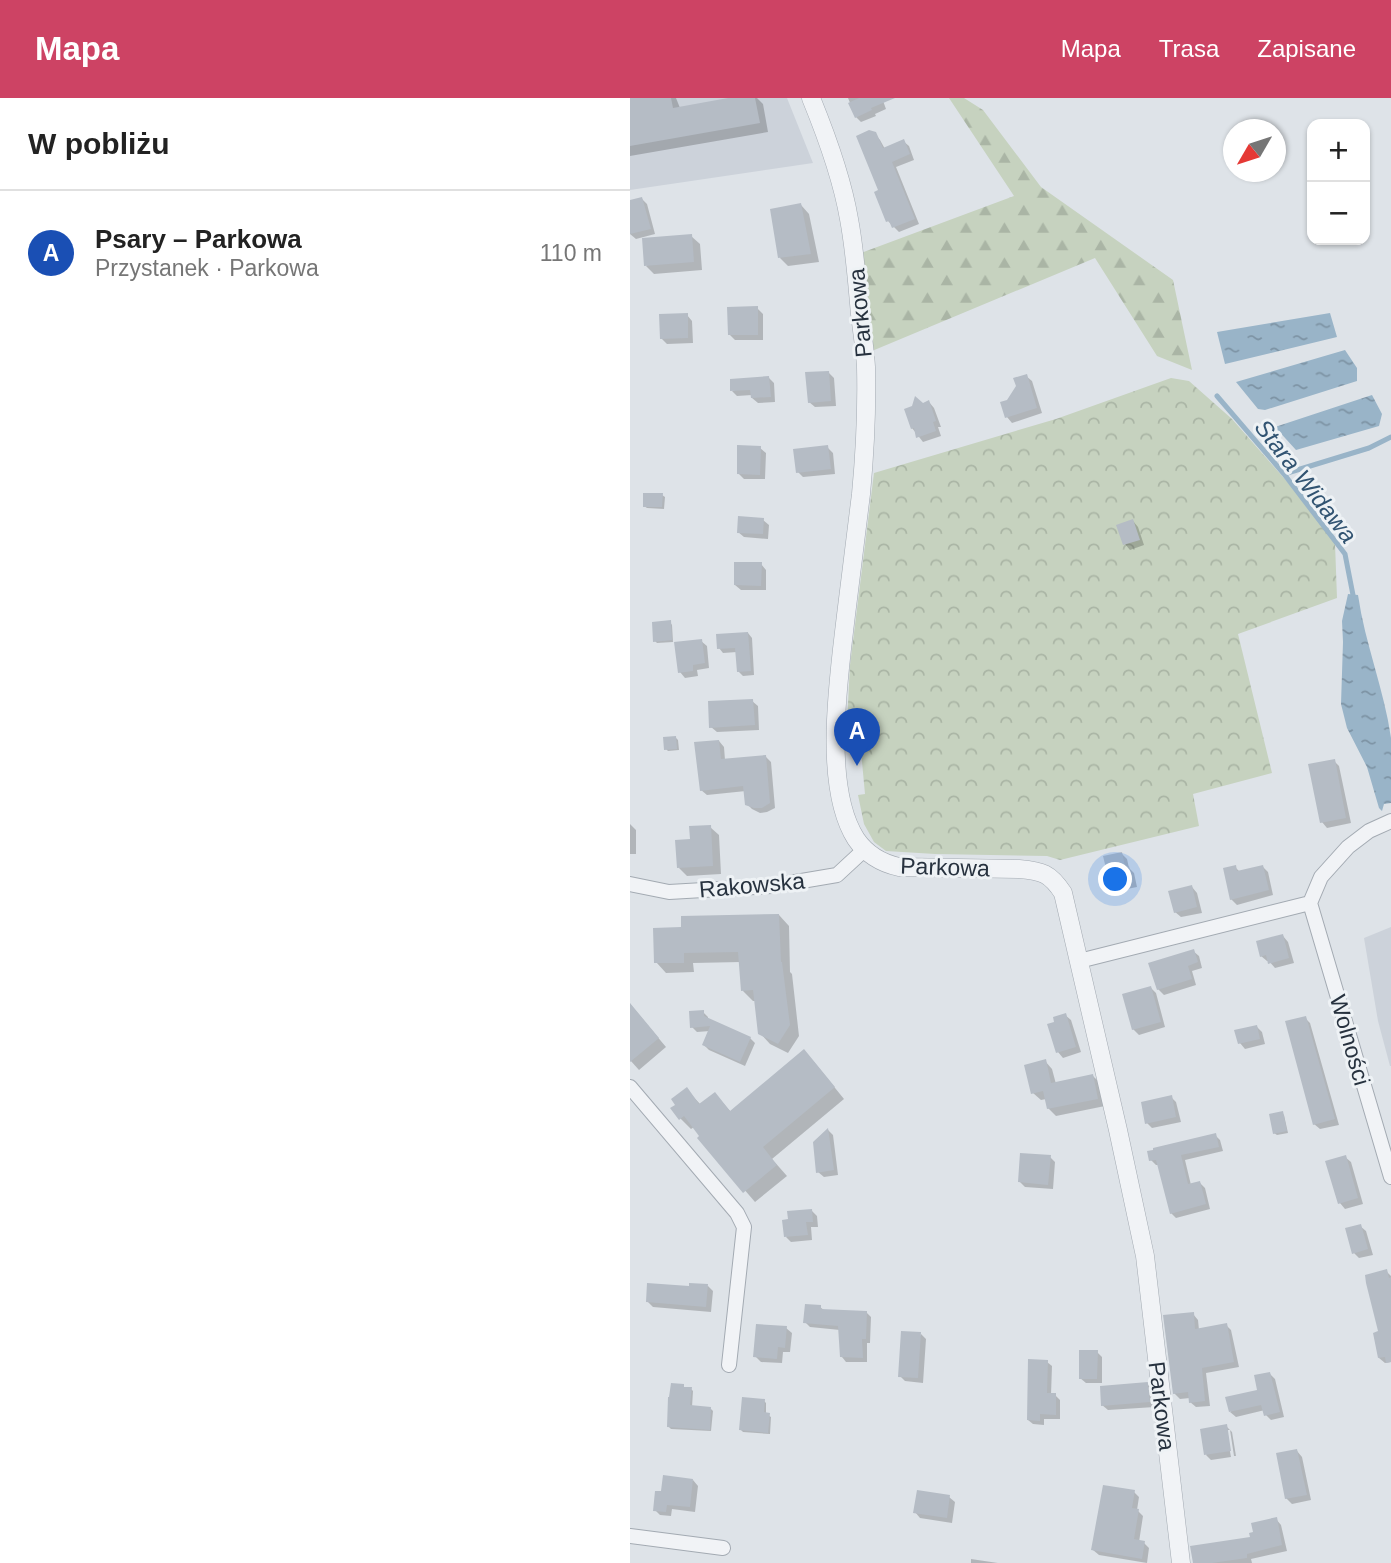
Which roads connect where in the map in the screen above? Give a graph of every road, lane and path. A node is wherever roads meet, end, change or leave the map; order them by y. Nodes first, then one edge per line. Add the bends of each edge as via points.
1 (811, 98) edge
2 (1391, 821) edge
3 (864, 850) junction
4 (630, 884) edge
5 (1310, 903) junction
6 (1079, 961) junction
7 (630, 1087) edge
8 (1391, 1177) edge
9 (729, 1365) dead end
10 (630, 1536) edge
11 (723, 1548) dead end
12 (1181, 1563) edge

1 - 3 street, Parkowa via 849,217 866,365 862,478 836,732 842,802
2 - 5 street via 1348,847 1321,877
3 - 4 street, Rakowska via 837,875 772,886 669,892
3 - 6 street, Parkowa via 899,867 1020,869 1048,875 1066,902
5 - 6 street
5 - 8 street, Wolności
6 - 12 street, Parkowa via 1145,1256
7 - 9 street via 744,1227
10 - 11 street

